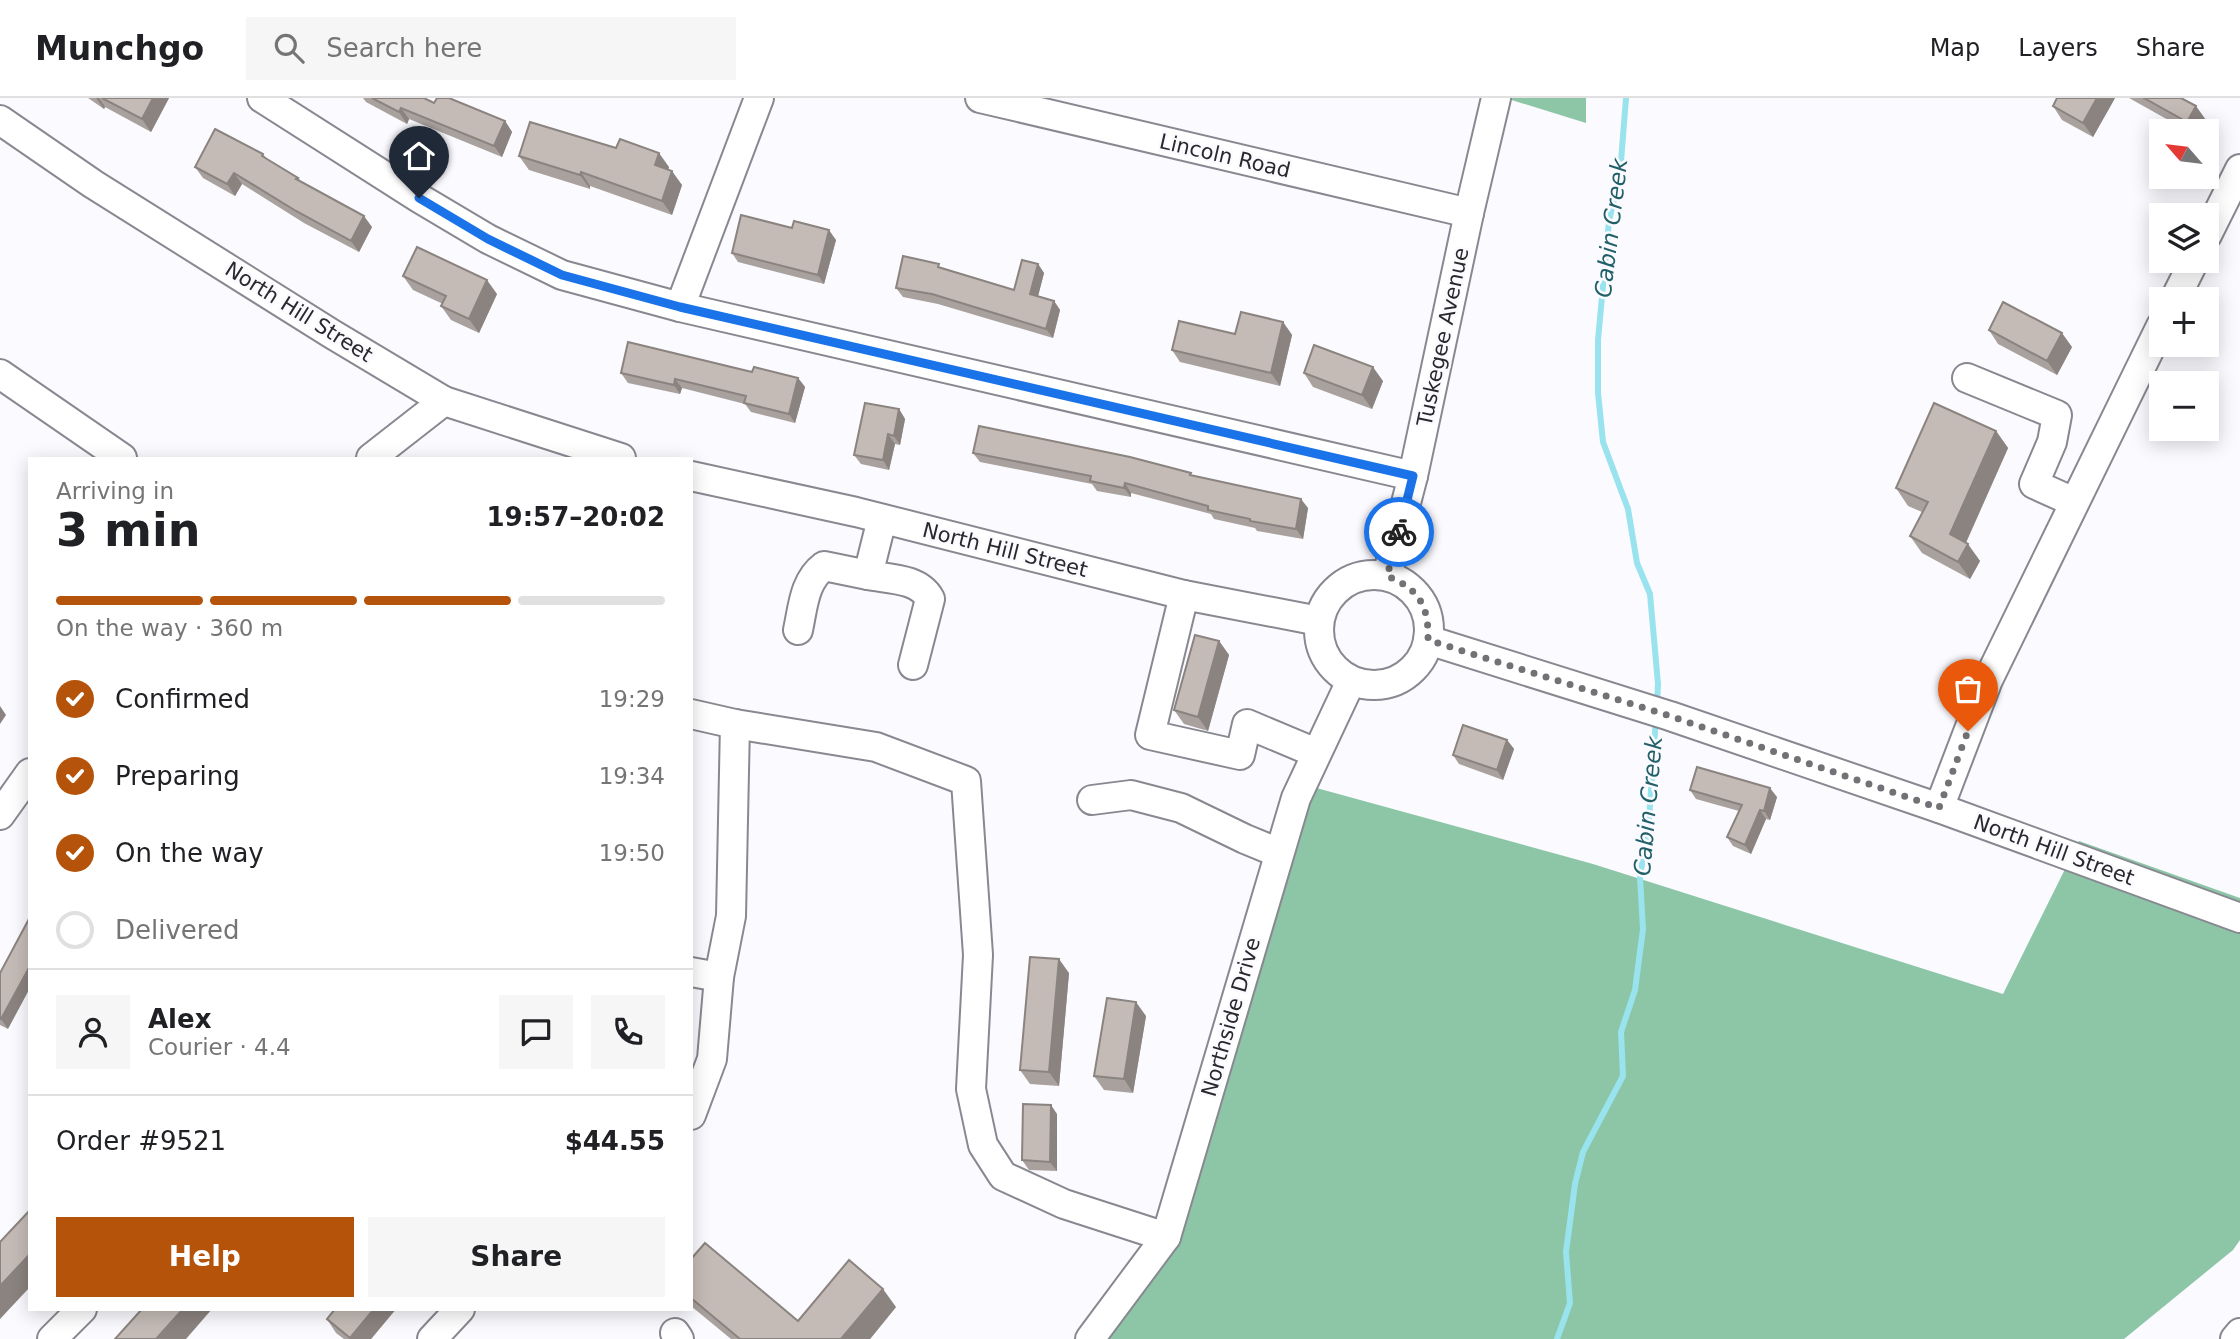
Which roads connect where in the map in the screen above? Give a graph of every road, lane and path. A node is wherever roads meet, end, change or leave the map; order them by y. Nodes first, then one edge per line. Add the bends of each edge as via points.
1 (262, 98) edge
2 (759, 98) edge
3 (1496, 98) edge
4 (987, 99) edge
5 (0, 120) edge
6 (2240, 169) edge
7 (2219, 211) edge
8 (1469, 214) junction
9 (680, 307) junction
10 (2149, 350) edge
11 (0, 374) edge
12 (1967, 378) dead end
13 (444, 401) junction
14 (121, 457) edge
15 (372, 457) edge
16 (618, 457) edge
17 (693, 476) edge
18 (1413, 476) junction
19 (2074, 502) junction
20 (883, 519) junction
21 (868, 575) junction
22 (1387, 576) junction
23 (1184, 594) junction
24 (1319, 621) junction
25 (798, 629) dead end
26 (1428, 640) junction
27 (913, 665) dead end
28 (1351, 681) junction
29 (693, 714) edge
30 (735, 724) junction
31 (1316, 753) junction
32 (28, 776) edge
33 (1092, 800) dead end
34 (1939, 808) junction
35 (1, 812) edge
36 (1279, 853) junction
37 (2240, 918) edge
38 (693, 972) edge
39 (719, 978) junction
40 (693, 1110) edge
41 (1166, 1237) junction
42 (80, 1311) edge
43 (458, 1311) edge
44 (2240, 1333) edge
45 (52, 1339) edge
46 (432, 1339) edge
47 (1090, 1339) edge
48 (2235, 1339) edge

1 - 9 street via 488,239 562,275
2 - 9 street
3 - 8 street, Tuskegee Avenue
4 - 8 street, Lincoln Road
5 - 13 street, North Hill Street via 93,184
6 - 7 street
8 - 18 street, Tuskegee Avenue
9 - 18 street
10 - 19 street
11 - 14 street
12 - 19 street via 2057,415 2052,442 2034,484
13 - 15 street
13 - 16 street, North Hill Street
17 - 20 street, North Hill Street
18 - 22 street, Tuskegee Avenue
19 - 34 street via 1988,680
20 - 21 street
20 - 23 street, North Hill Street
21 - 25 street via 824,566 815,572
21 - 27 street via 918,584 926,591 930,599
22 - 24 street via 1352,579 1336,589
22 - 26 street via 1415,593 1424,607
23 - 24 street, North Hill Street
23 - 31 street via 1150,735 1240,755 1247,724
24 - 28 street via 1324,657
26 - 28 street via 1423,656 1400,680 1367,686
26 - 34 street, North Hill Street
28 - 31 street, Northside Drive
29 - 30 street
30 - 39 street via 731,916
30 - 41 street via 876,747 966,781 978,955 971,1089 984,1145 1003,1176 1063,1203
31 - 36 street, Northside Drive
32 - 35 street
33 - 36 street via 1131,795 1181,808
34 - 37 street, North Hill Street
36 - 41 street, Northside Drive
38 - 39 street
39 - 40 street via 712,1059
41 - 47 street, Northside Drive
42 - 45 street
43 - 46 street
44 - 48 street

